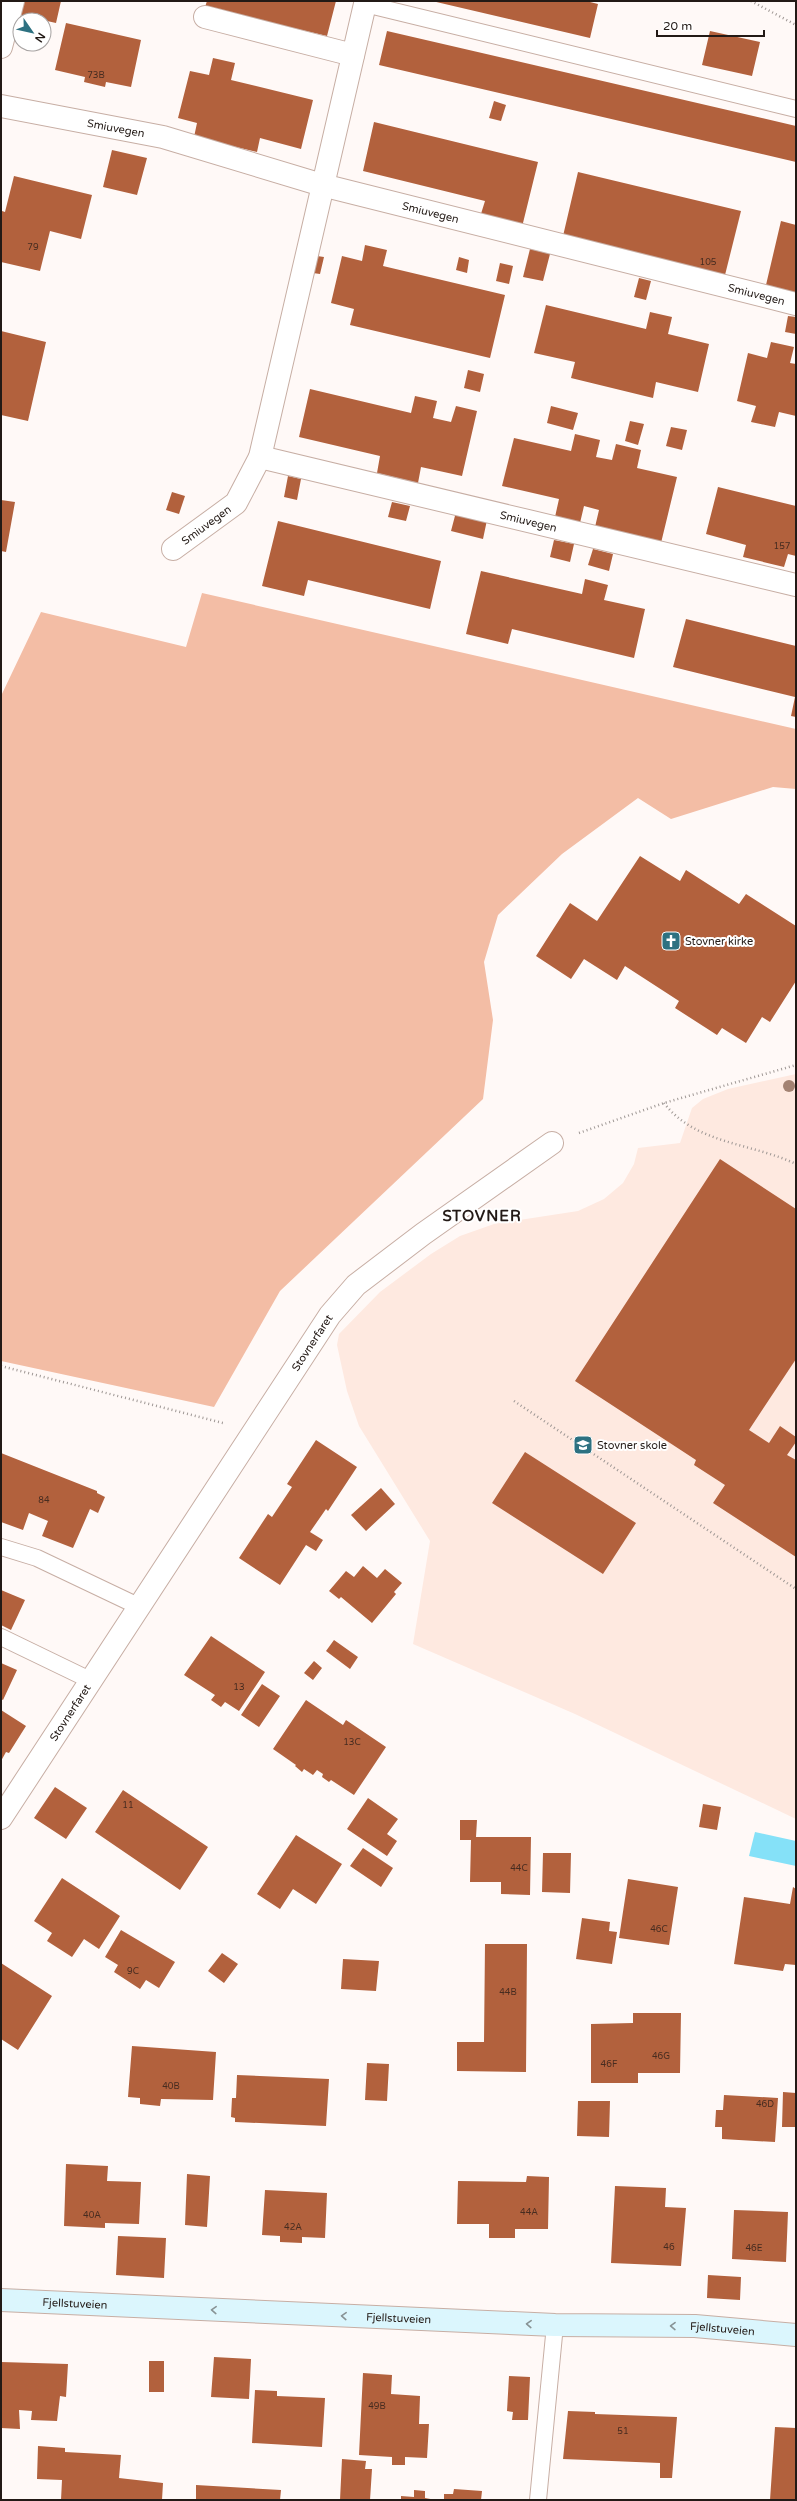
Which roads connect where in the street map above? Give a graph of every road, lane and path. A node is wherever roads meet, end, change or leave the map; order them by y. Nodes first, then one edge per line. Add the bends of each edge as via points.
1 (13, 1) edge
2 (751, 1) edge
3 (365, 2) edge
4 (205, 17) dead end
5 (796, 25) edge
6 (1, 47) edge
7 (353, 55) junction
8 (1, 106) edge
9 (796, 109) edge
10 (322, 185) junction
11 (796, 304) edge
12 (260, 457) junction
13 (173, 549) dead end
14 (796, 585) edge
15 (796, 1065) edge
16 (664, 1103) junction
17 (552, 1143) joint
18 (796, 1164) edge
19 (1, 1366) edge
20 (514, 1401) dead end
21 (252, 1433) junction
22 (1, 1547) edge
23 (796, 1589) edge
24 (140, 1607) junction
25 (1, 1637) edge
26 (92, 1681) junction
27 (1, 1818) edge
28 (1, 2300) edge
29 (555, 2325) junction
30 (796, 2335) edge
31 (538, 2500) edge

1 - 6 street
2 - 5 path
3 - 7 street, Smiuvegen
3 - 9 lane
4 - 7 street
7 - 10 street, Smiuvegen
8 - 10 street, Smiuvegen via 163,137
10 - 11 street, Smiuvegen
10 - 12 street, Smiuvegen
12 - 13 street, Smiuvegen via 236,503
12 - 14 street, Smiuvegen
15 - 16 path
16 - 17 path
16 - 18 path via 680,1121 693,1130 750,1146
17 - 21 street, Stovnerfaret via 356,1284 330,1314
19 - 21 path via 161,1406
20 - 23 path
21 - 24 street, Stovnerfaret
22 - 24 lane via 37,1558
24 - 26 street, Stovnerfaret
25 - 26 lane
26 - 27 street, Stovnerfaret
29 -> 28 street, Fjellstuveien
30 -> 29 street, Fjellstuveien via 695,2326
29 - 31 lane

